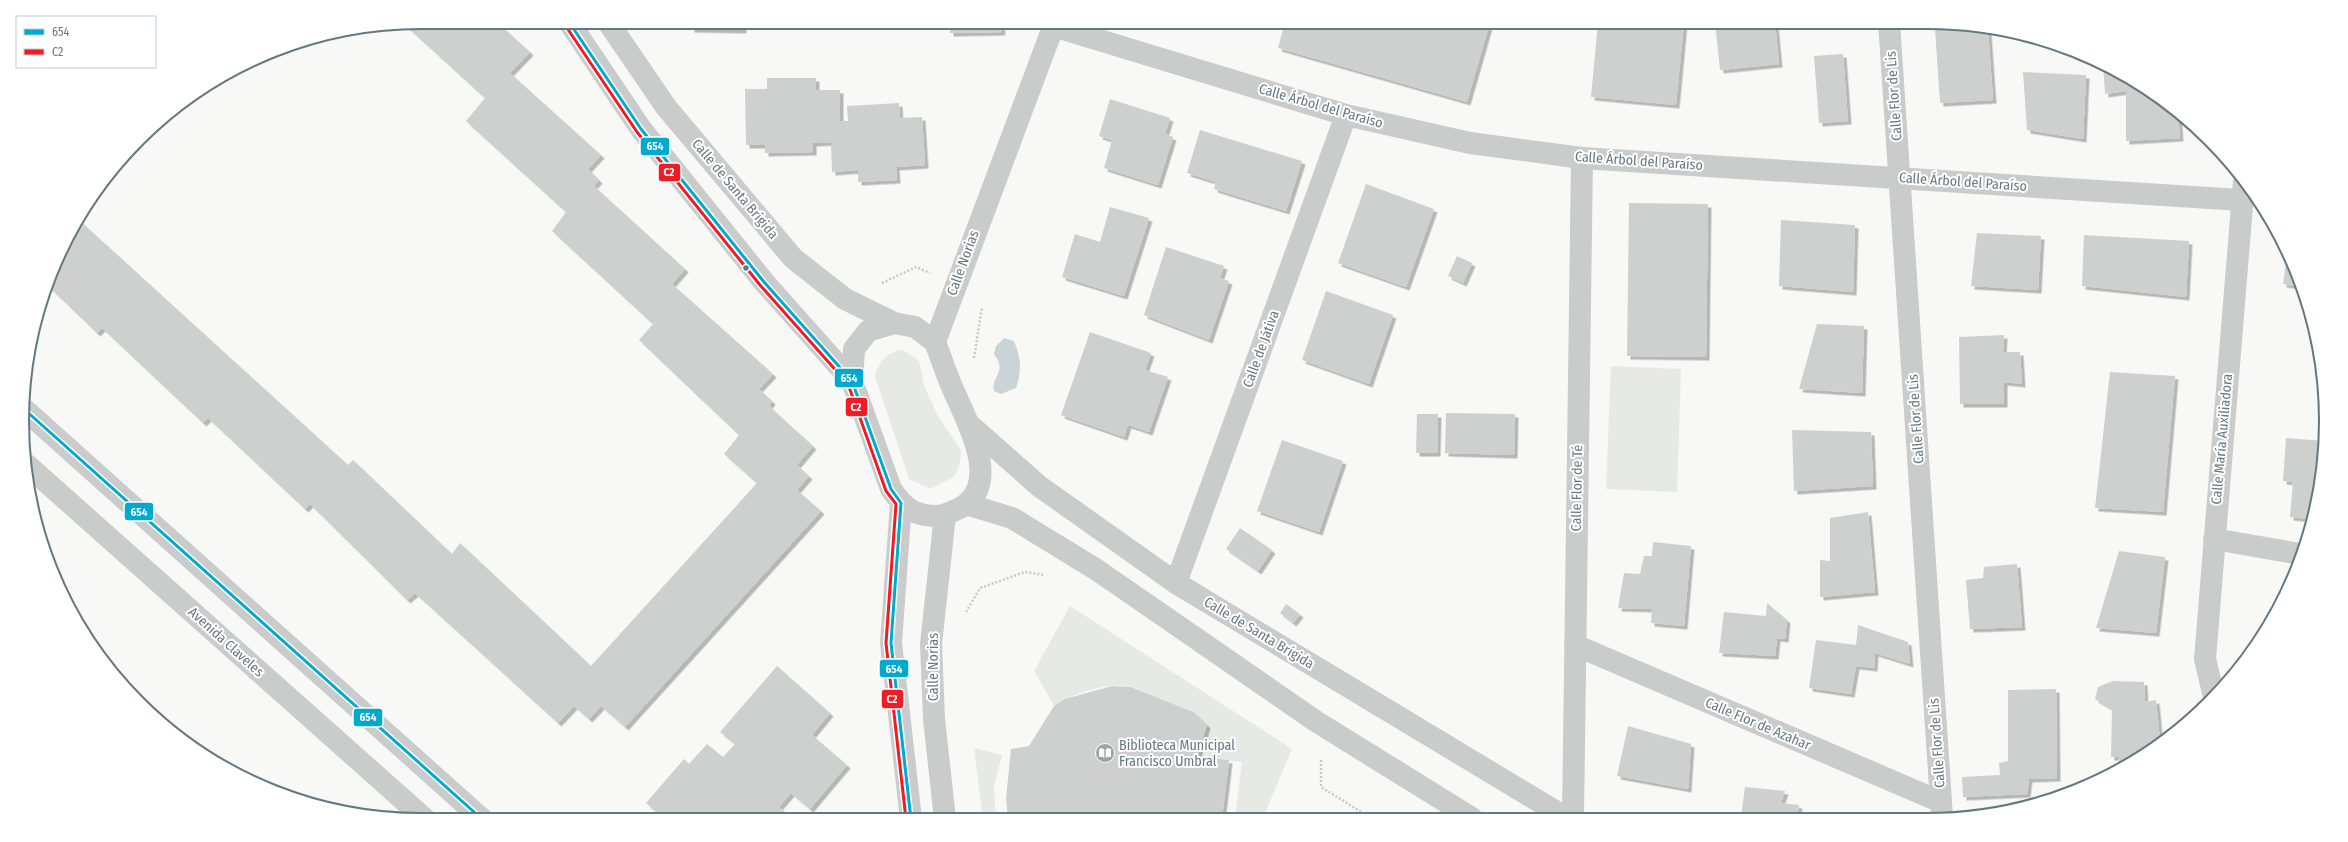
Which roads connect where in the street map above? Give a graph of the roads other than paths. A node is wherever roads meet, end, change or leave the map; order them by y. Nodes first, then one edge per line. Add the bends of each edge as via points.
1 (574, 29) edge
2 (613, 29) edge
3 (1052, 29) edge
4 (1070, 29) edge
5 (1890, 29) edge
6 (1346, 115) junction
7 (1582, 158) junction
8 (1901, 178) junction
9 (2242, 190) edge
10 (894, 323) junction
11 (935, 342) junction
12 (852, 381) junction
13 (29, 414) edge
14 (970, 424) junction
15 (32, 469) edge
16 (900, 503) junction
17 (966, 504) junction
18 (945, 515) junction
19 (2214, 539) junction
20 (2296, 553) edge
21 (1176, 583) junction
22 (1575, 645) junction
23 (2212, 689) edge
24 (1942, 809) edge
25 (418, 813) edge
26 (475, 813) edge
27 (910, 813) edge
28 (944, 813) edge
29 (1464, 813) edge
30 (1557, 813) edge
31 (1573, 813) edge

1 - 12 street via 641,129 764,282
2 - 10 street, Calle de Santa Brígida via 666,107 793,258 845,299
3 - 11 street, Calle Norias
4 - 6 street, Calle Árbol del Paraíso
5 - 8 street, Calle Flor de Lis
6 - 7 street, Calle Árbol del Paraíso via 1470,143
6 - 21 street, Calle de Játiva
7 - 8 street, Calle Árbol del Paraíso
7 - 22 street, Calle Flor de Té
8 - 9 street, Calle Árbol del Paraíso
8 - 24 street, Calle Flor de Lis
9 - 19 street, Calle María Auxiliadora
10 - 11 street via 915,327
10 - 12 street via 868,331 854,349
11 - 14 street via 956,398
12 - 16 street via 891,489
13 - 26 street
14 - 17 street via 980,463 978,488
14 - 21 street, Calle de Santa Brígida via 1039,486
15 - 25 street, Avenida Claveles
16 - 18 street via 922,516
16 - 27 street via 891,643
17 - 18 street
17 - 29 street via 1012,518 1097,570 1317,722
18 - 28 street, Calle Norias via 931,644 934,719
19 - 20 street
19 - 23 street, Calle María Auxiliadora via 2205,659
21 - 30 street, Calle de Santa Brígida
22 - 24 street, Calle Flor de Azahar
22 - 31 street, Calle Flor de Té

